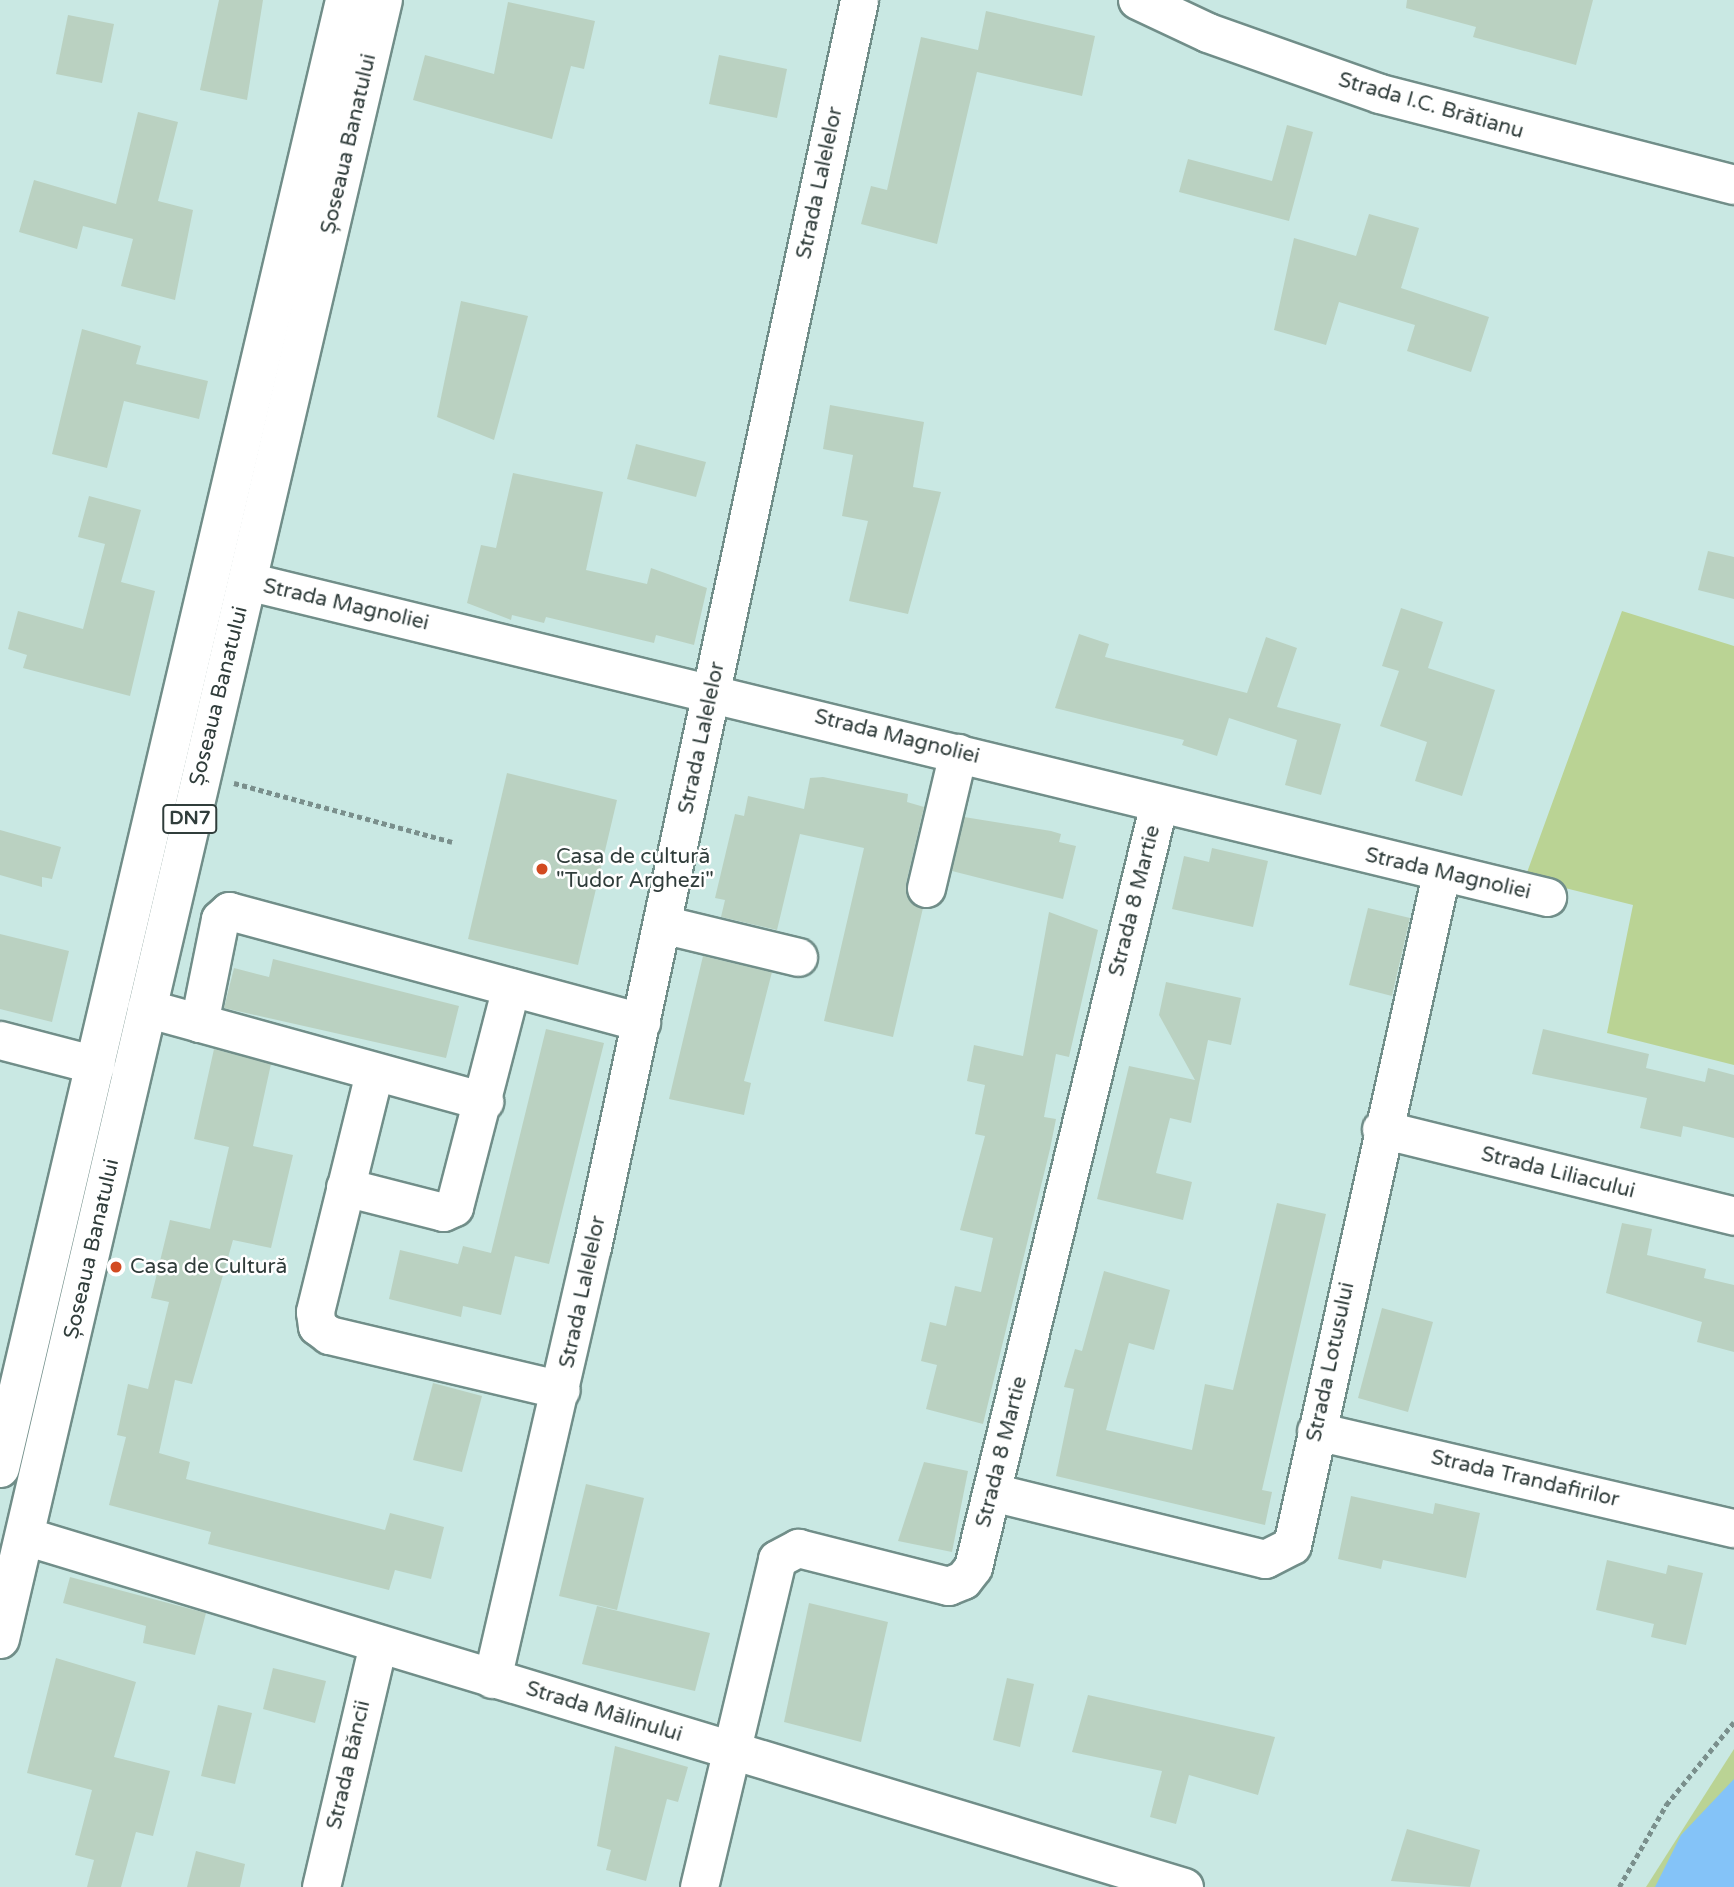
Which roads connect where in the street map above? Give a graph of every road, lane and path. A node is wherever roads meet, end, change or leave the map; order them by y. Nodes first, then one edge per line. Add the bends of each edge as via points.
1 (345, 0) edge
2 (383, 0) edge
3 (859, 0) edge
4 (1138, 0) edge
5 (1734, 185) edge
6 (247, 581) junction
7 (712, 691) junction
8 (958, 753) junction
9 (200, 774) junction
10 (1159, 803) junction
11 (452, 842) dead end
12 (1441, 874) junction
13 (926, 888) dead end
14 (1547, 897) dead end
15 (662, 924) junction
16 (798, 957) dead end
17 (511, 986) junction
18 (146, 1008) junction
19 (641, 1021) junction
20 (199, 1023) junction
21 (0, 1040) edge
22 (96, 1065) junction
23 (374, 1073) junction
24 (484, 1101) junction
25 (1381, 1129) junction
26 (345, 1187) junction
27 (1734, 1216) edge
28 (561, 1391) junction
29 (1316, 1431) junction
30 (0, 1468) edge
31 (992, 1492) junction
32 (1734, 1528) edge
33 (25, 1536) junction
34 (0, 1639) edge
35 (378, 1644) junction
36 (492, 1679) junction
37 (1734, 1722) edge
38 (731, 1750) junction
39 (1086, 1873) edge
40 (321, 1887) edge
41 (699, 1887) edge
42 (1185, 1887) edge
43 (1619, 1887) edge

1 - 22 main road, Șoseaua Banatului / DN7
2 - 6 main road, Șoseaua Banatului / DN7
3 - 7 street, Strada Lalelelor
4 - 5 main road, Strada I.C. Brătianu via 1197,29 1380,94
6 - 7 street, Strada Magnoliei
6 - 9 main road, Șoseaua Banatului / DN7
7 - 8 street, Strada Magnoliei
7 - 15 street, Strada Lalelelor
8 - 10 street, Strada Magnoliei
8 - 13 street
9 - 11 path
9 - 18 main road, Șoseaua Banatului / DN7
10 - 12 street, Strada Magnoliei
10 - 31 street, Strada 8 Martie
12 - 14 street, Strada Magnoliei
12 - 25 street, Strada Lotusului
15 - 16 street
15 - 19 street, Strada Lalelelor
17 - 19 street
17 - 20 street via 229,911 220,919
17 - 24 street
18 - 20 street
18 - 33 main road, Șoseaua Banatului / DN7
19 - 28 street, Strada Lalelelor
20 - 23 street
21 - 22 street
22 - 30 main road, Șoseaua Banatului / DN7
23 - 24 street
23 - 26 street
24 - 26 street via 454,1207 443,1212
25 - 27 street, Strada Liliacului
25 - 29 street, Strada Lotusului
26 - 28 street via 317,1326 329,1335
28 - 36 street, Strada Lalelelor
29 - 31 street, Strada Lotusului via 1296,1535 1276,1558
29 - 32 street, Strada Trandafirilor
31 - 38 street, Strada 8 Martie via 973,1567 956,1585 798,1548 785,1551 777,1559
33 - 34 main road, Șoseaua Banatului / DN7
33 - 35 street, Strada Mălinului
35 - 36 street, Strada Mălinului
35 - 40 street, Strada Băncii
36 - 38 street, Strada Mălinului
37 - 43 path via 1665,1805
38 - 39 street, Strada Mălinului
38 - 41 street, Strada 8 Martie
39 - 42 street, Strada Mălinului

